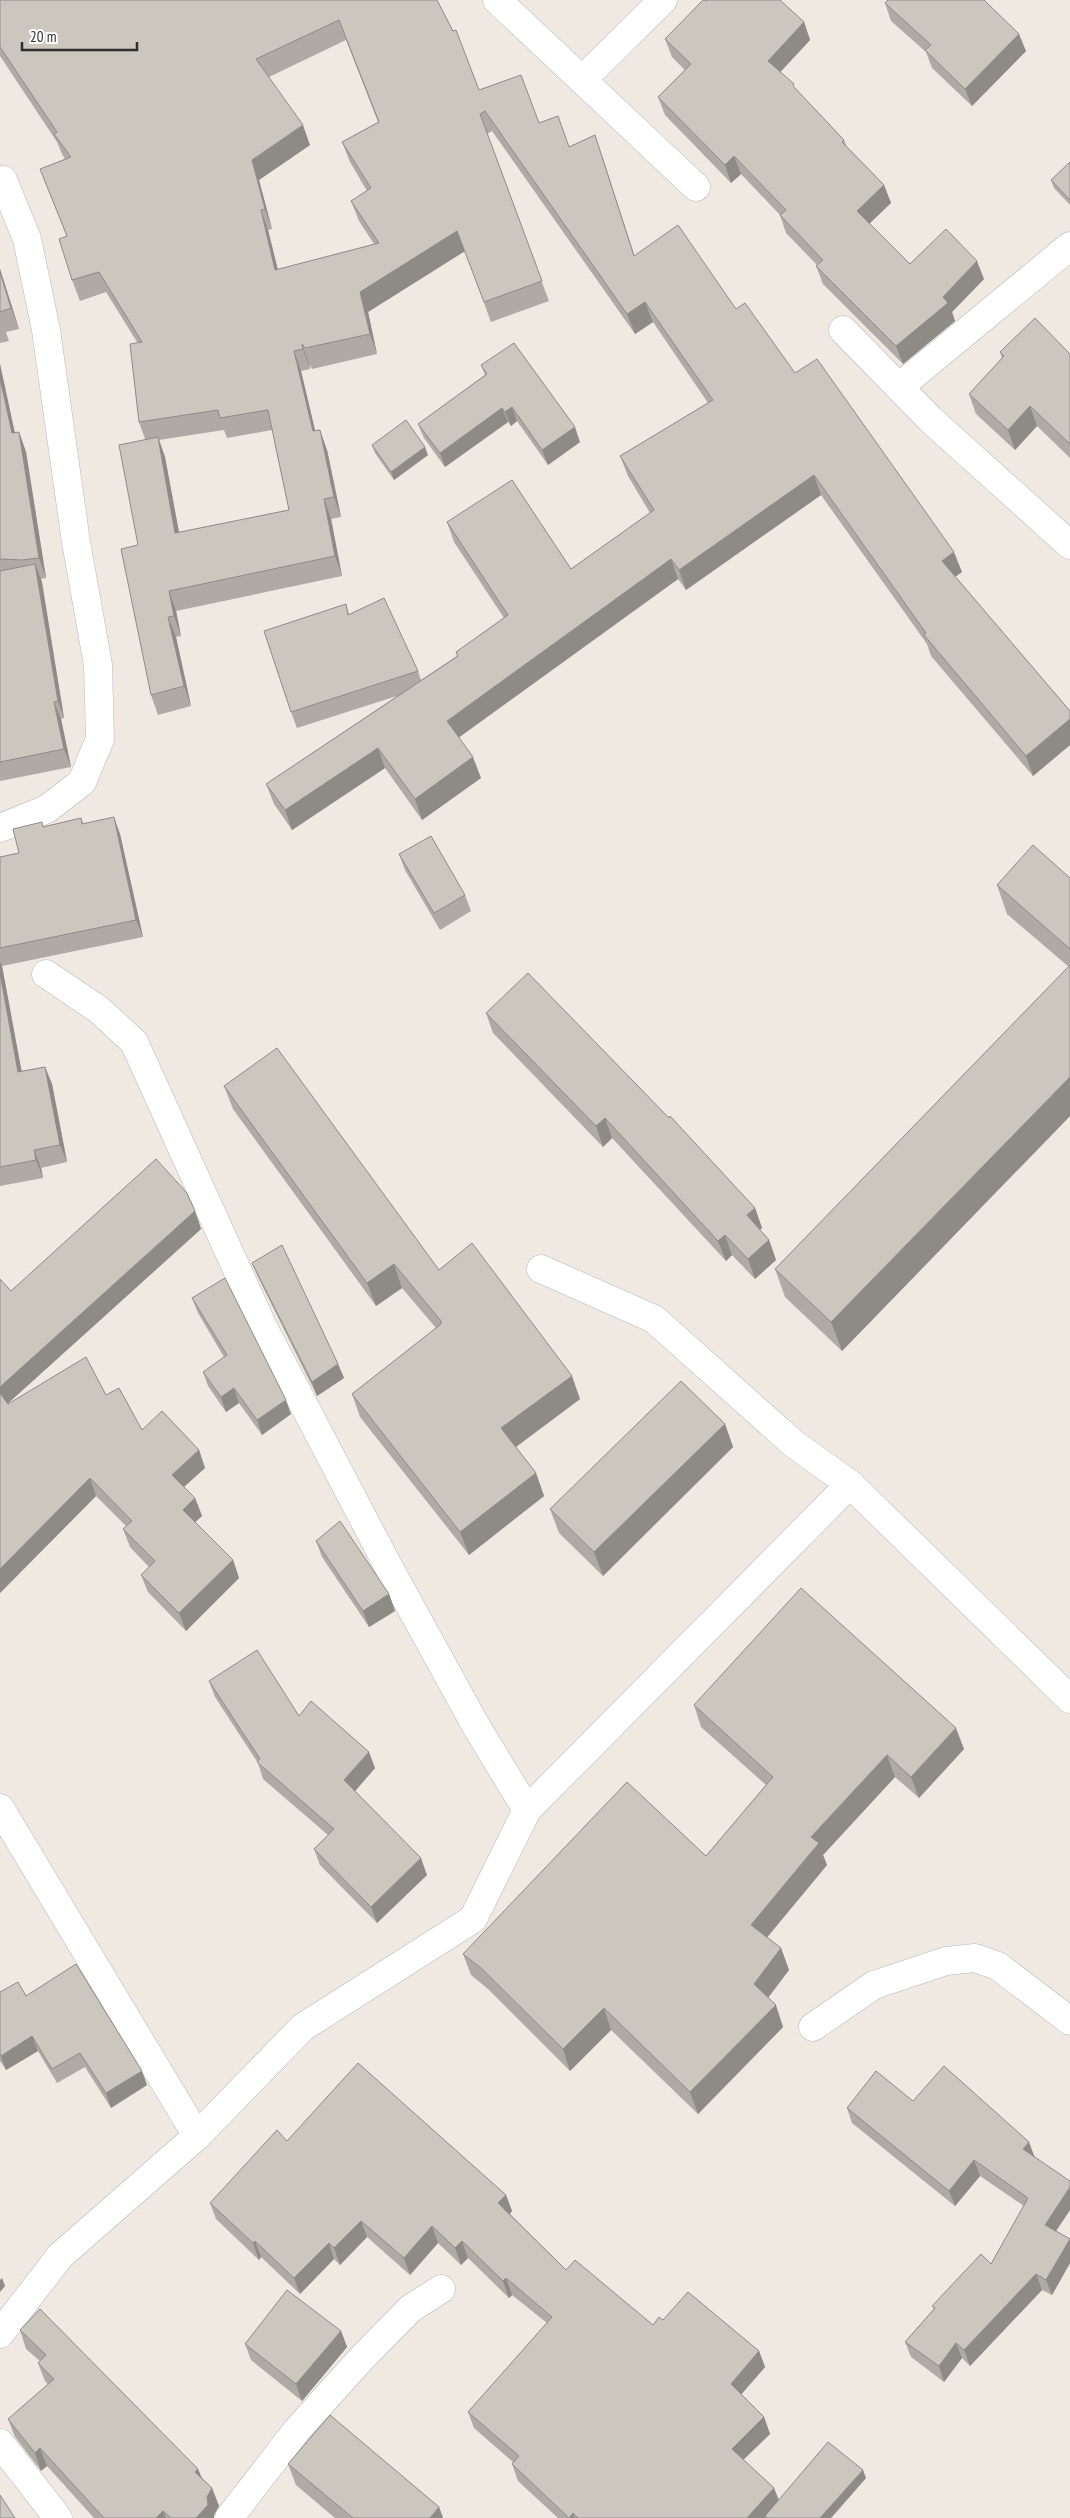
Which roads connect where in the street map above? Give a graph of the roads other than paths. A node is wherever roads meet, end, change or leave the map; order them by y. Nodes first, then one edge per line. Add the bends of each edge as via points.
1 (497, 0) edge
2 (663, 0) edge
3 (582, 79) junction
4 (3, 180) dead end
5 (696, 187) dead end
6 (1070, 246) edge
7 (843, 330) dead end
8 (899, 387) junction
9 (1070, 545) edge
10 (0, 828) edge
11 (46, 974) dead end
12 (541, 1269) dead end
13 (850, 1484) junction
14 (1070, 1700) edge
15 (0, 1808) edge
16 (527, 1810) junction
17 (1070, 2021) edge
18 (813, 2027) dead end
19 (197, 2136) junction
20 (441, 2289) dead end
21 (0, 2334) edge
22 (0, 2444) edge
23 (58, 2518) edge
24 (229, 2518) edge

1 - 3 street
2 - 3 street
3 - 5 street
4 - 10 street via 28,239 46,330 76,542 98,665 100,740 82,782 47,810
6 - 8 street
7 - 8 street
8 - 9 street via 931,420
11 - 16 street via 98,1008 134,1042 263,1326 476,1726
12 - 13 street via 654,1319 794,1444
13 - 14 street
13 - 16 street
15 - 19 street
16 - 19 street via 472,1919 303,2027
17 - 18 street via 998,1966 976,1958 946,1961 874,1985
19 - 21 street via 60,2256
20 - 24 street via 410,2309 361,2359 297,2430
22 - 23 street

